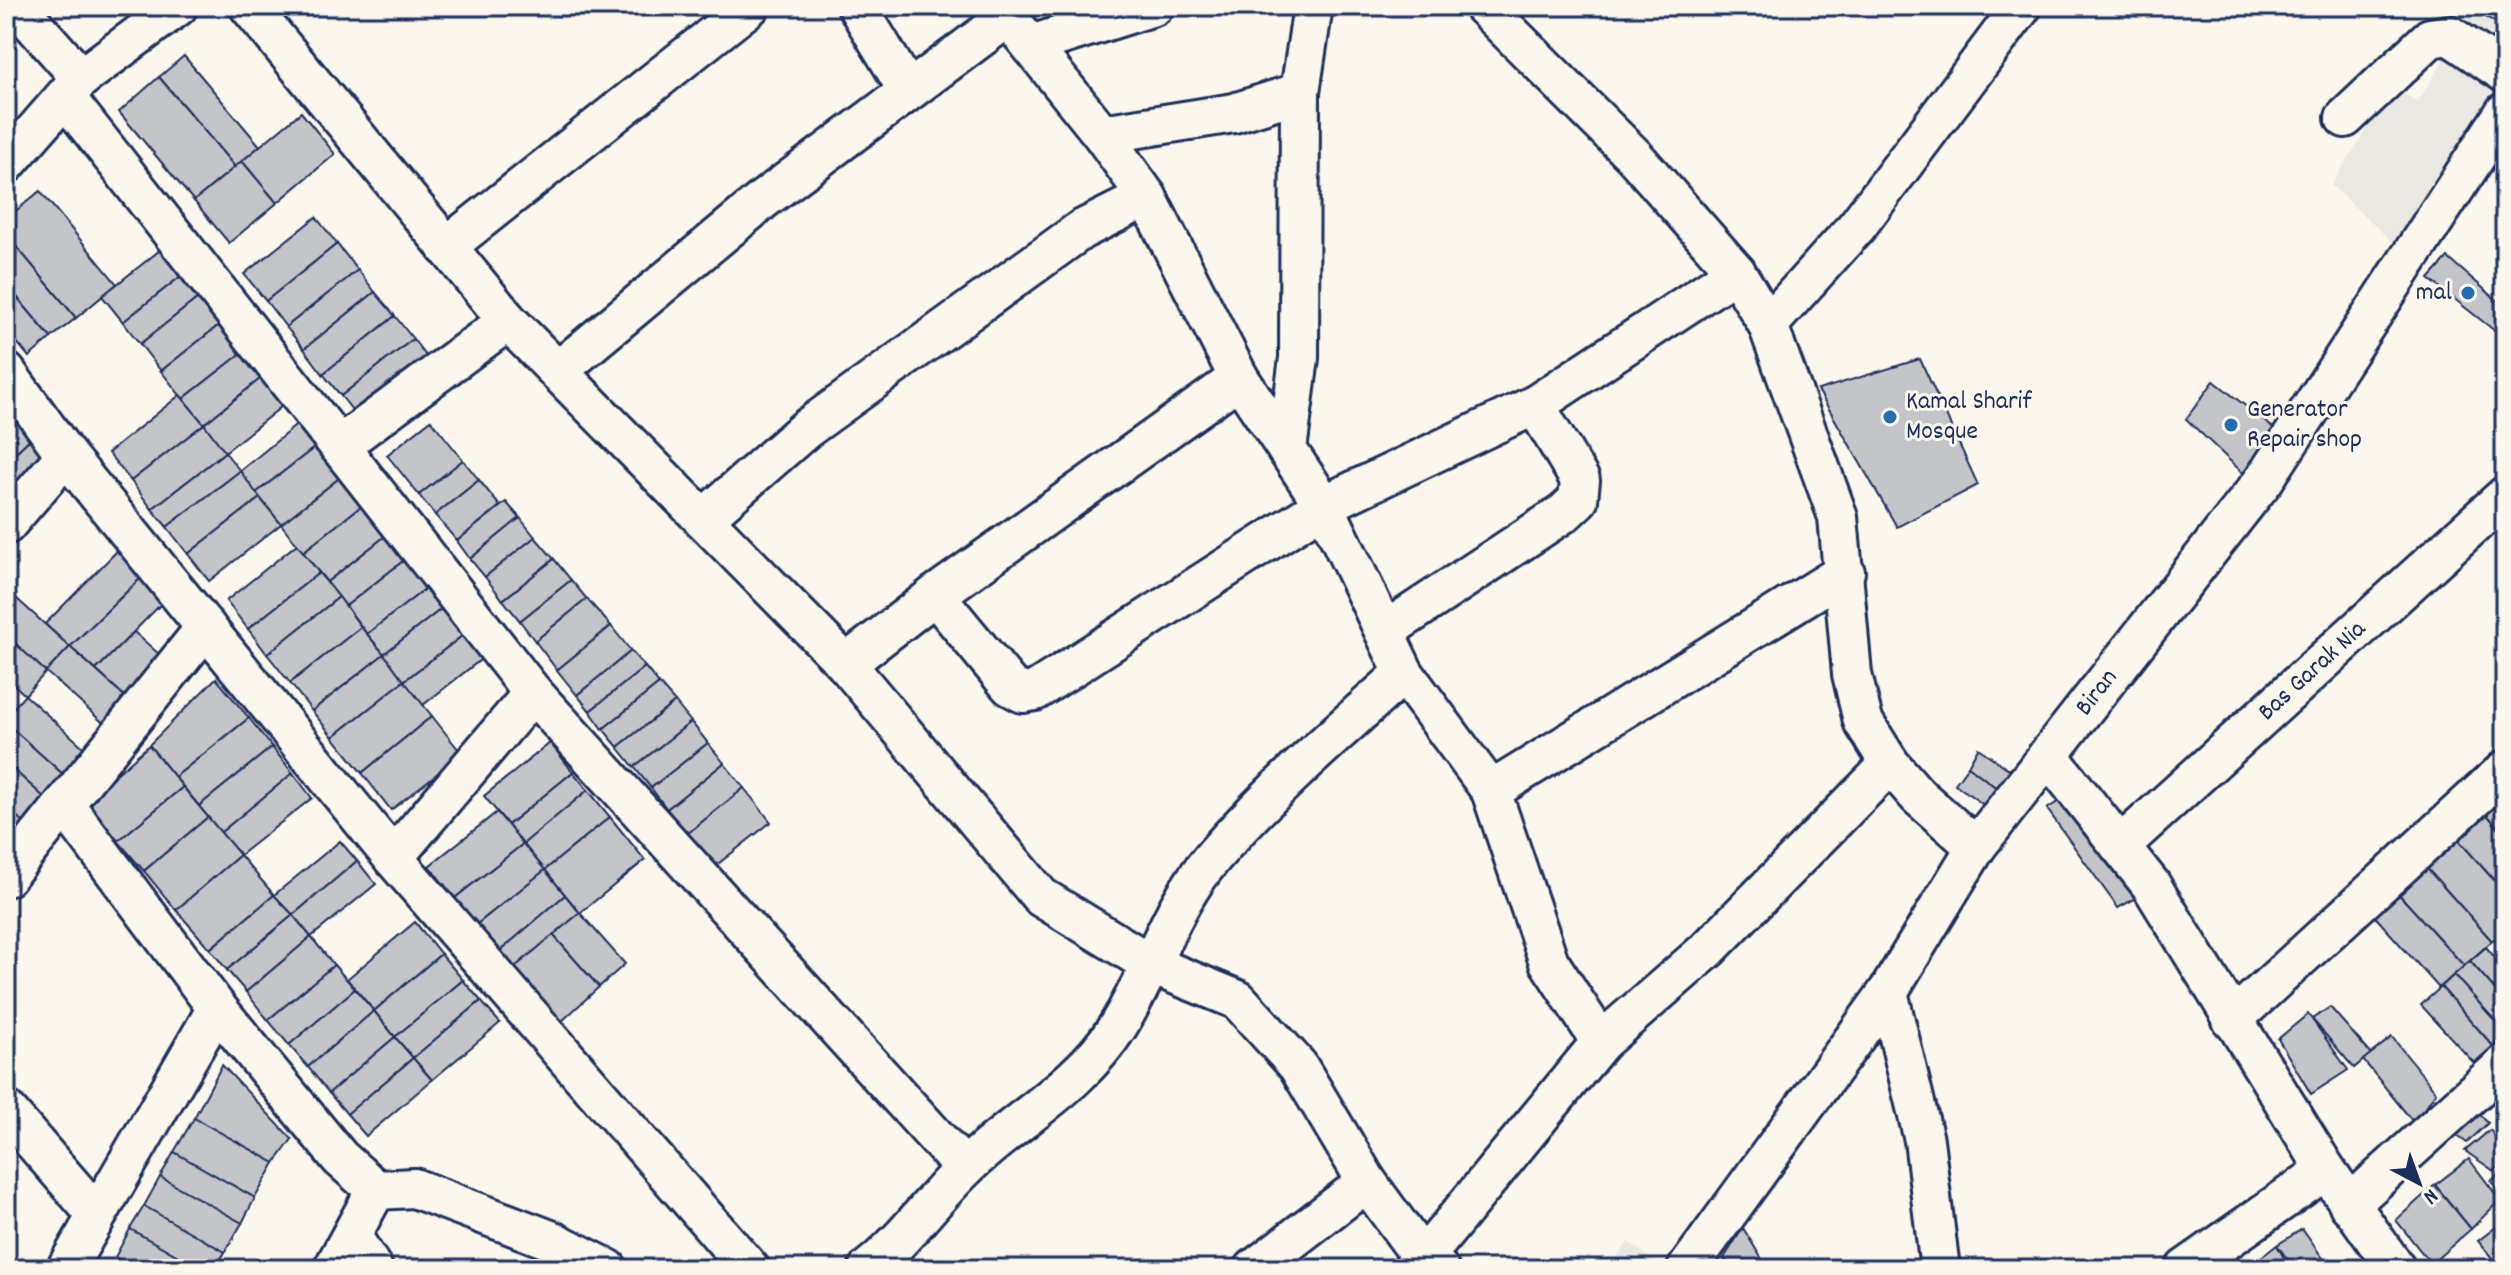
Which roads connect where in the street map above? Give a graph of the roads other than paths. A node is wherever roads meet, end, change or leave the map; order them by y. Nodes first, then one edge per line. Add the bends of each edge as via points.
1 (17, 6) edge
2 (178, 6) edge
3 (249, 6) edge
4 (750, 6) edge
5 (857, 6) edge
6 (1154, 6) edge
7 (1313, 6) edge
8 (1483, 6) edge
9 (2022, 6) edge
10 (1013, 23) edge
11 (2505, 73) edge
12 (74, 88) junction
13 (907, 89) junction
14 (1300, 92) junction
15 (2505, 112) edge
16 (2345, 118) dead end
17 (1102, 134) junction
18 (6, 164) edge
19 (1147, 197) junction
20 (446, 247) junction
21 (1736, 272) junction
22 (508, 321) junction
23 (1768, 325) junction
24 (558, 371) junction
25 (6, 372) edge
26 (1239, 378) junction
27 (1535, 405) junction
28 (339, 446) junction
29 (1287, 450) junction
30 (66, 455) junction
31 (2505, 496) edge
32 (1324, 505) junction
33 (703, 519) junction
34 (6, 525) edge
35 (1845, 572) junction
36 (935, 595) junction
37 (206, 627) junction
38 (1385, 631) junction
39 (846, 664) junction
40 (1404, 673) junction
41 (533, 693) junction
42 (2048, 755) junction
43 (1890, 764) junction
44 (2505, 770) edge
45 (1491, 791) junction
46 (64, 804) junction
47 (2120, 846) junction
48 (1976, 847) junction
49 (393, 858) junction
50 (6, 877) edge
51 (1152, 965) junction
52 (1888, 992) junction
53 (217, 1008) junction
54 (2232, 1020) junction
55 (1601, 1042) junction
56 (2505, 1064) edge
57 (6, 1110) edge
58 (964, 1168) junction
59 (2326, 1170) junction
60 (1367, 1182) junction
61 (376, 1190) junction
62 (2349, 1205) junction
63 (95, 1213) junction
64 (343, 1253) edge
65 (1699, 1263) edge
66 (1431, 1264) edge
67 (66, 1269) edge
68 (373, 1269) edge
69 (608, 1269) edge
70 (750, 1269) edge
71 (868, 1269) edge
72 (1254, 1269) edge
73 (1940, 1269) edge
74 (2185, 1269) edge
75 (2396, 1269) edge

1 - 12 street
2 - 12 street
3 - 20 street
4 - 20 street
5 - 13 street
6 - 10 street
7 - 14 street
8 - 21 street via 1634,156
9 - 23 street via 1857,226
10 - 13 street
10 - 17 street
11 - 16 street via 2449,35 2430,38
12 - 18 street
12 - 28 street
13 - 24 street via 764,199
14 - 17 street via 1234,113
14 - 29 street via 1299,358
15 - 42 street, Biran via 2264,480
17 - 19 street
19 - 26 street
19 - 33 street via 1081,230 818,420
20 - 22 street
21 - 23 street
21 - 27 street
22 - 24 street
22 - 28 street
23 - 35 street via 1838,517
24 - 33 street
25 - 30 street
26 - 29 street
26 - 36 street
27 - 32 street
27 - 38 street via 1580,480 1578,500
28 - 41 street
29 - 32 street
30 - 34 street
30 - 37 street
31 - 47 street, Bas Garak Nia
32 - 36 street via 1035,691 1023,693 1010,686
32 - 38 street
33 - 39 street
35 - 43 street via 1852,674 1863,721
35 - 45 street
36 - 39 street
37 - 46 street
37 - 49 street
38 - 40 street
39 - 51 street via 1041,897
40 - 45 street
40 - 51 street via 1211,859 1174,915
41 - 49 street
41 - 58 street
42 - 47 street
42 - 48 street, Biran
43 - 48 street
43 - 55 street via 1707,950
44 - 54 street
45 - 55 street via 1549,962
46 - 50 street
46 - 53 street
47 - 54 street via 2151,885
48 - 52 street, Biran
49 - 70 street
51 - 58 street via 1089,1066
51 - 60 street via 1238,1000 1298,1066
52 - 65 street, Biran
52 - 73 street via 1924,1140
53 - 61 street via 340,1158
53 - 63 street
54 - 59 street
55 - 66 street
56 - 62 street
57 - 63 street
58 - 71 street via 892,1250
59 - 62 street
59 - 74 street
60 - 66 street
60 - 72 street
61 - 64 street
61 - 69 street via 414,1188 444,1198
62 - 75 street
63 - 67 street
64 - 68 street

